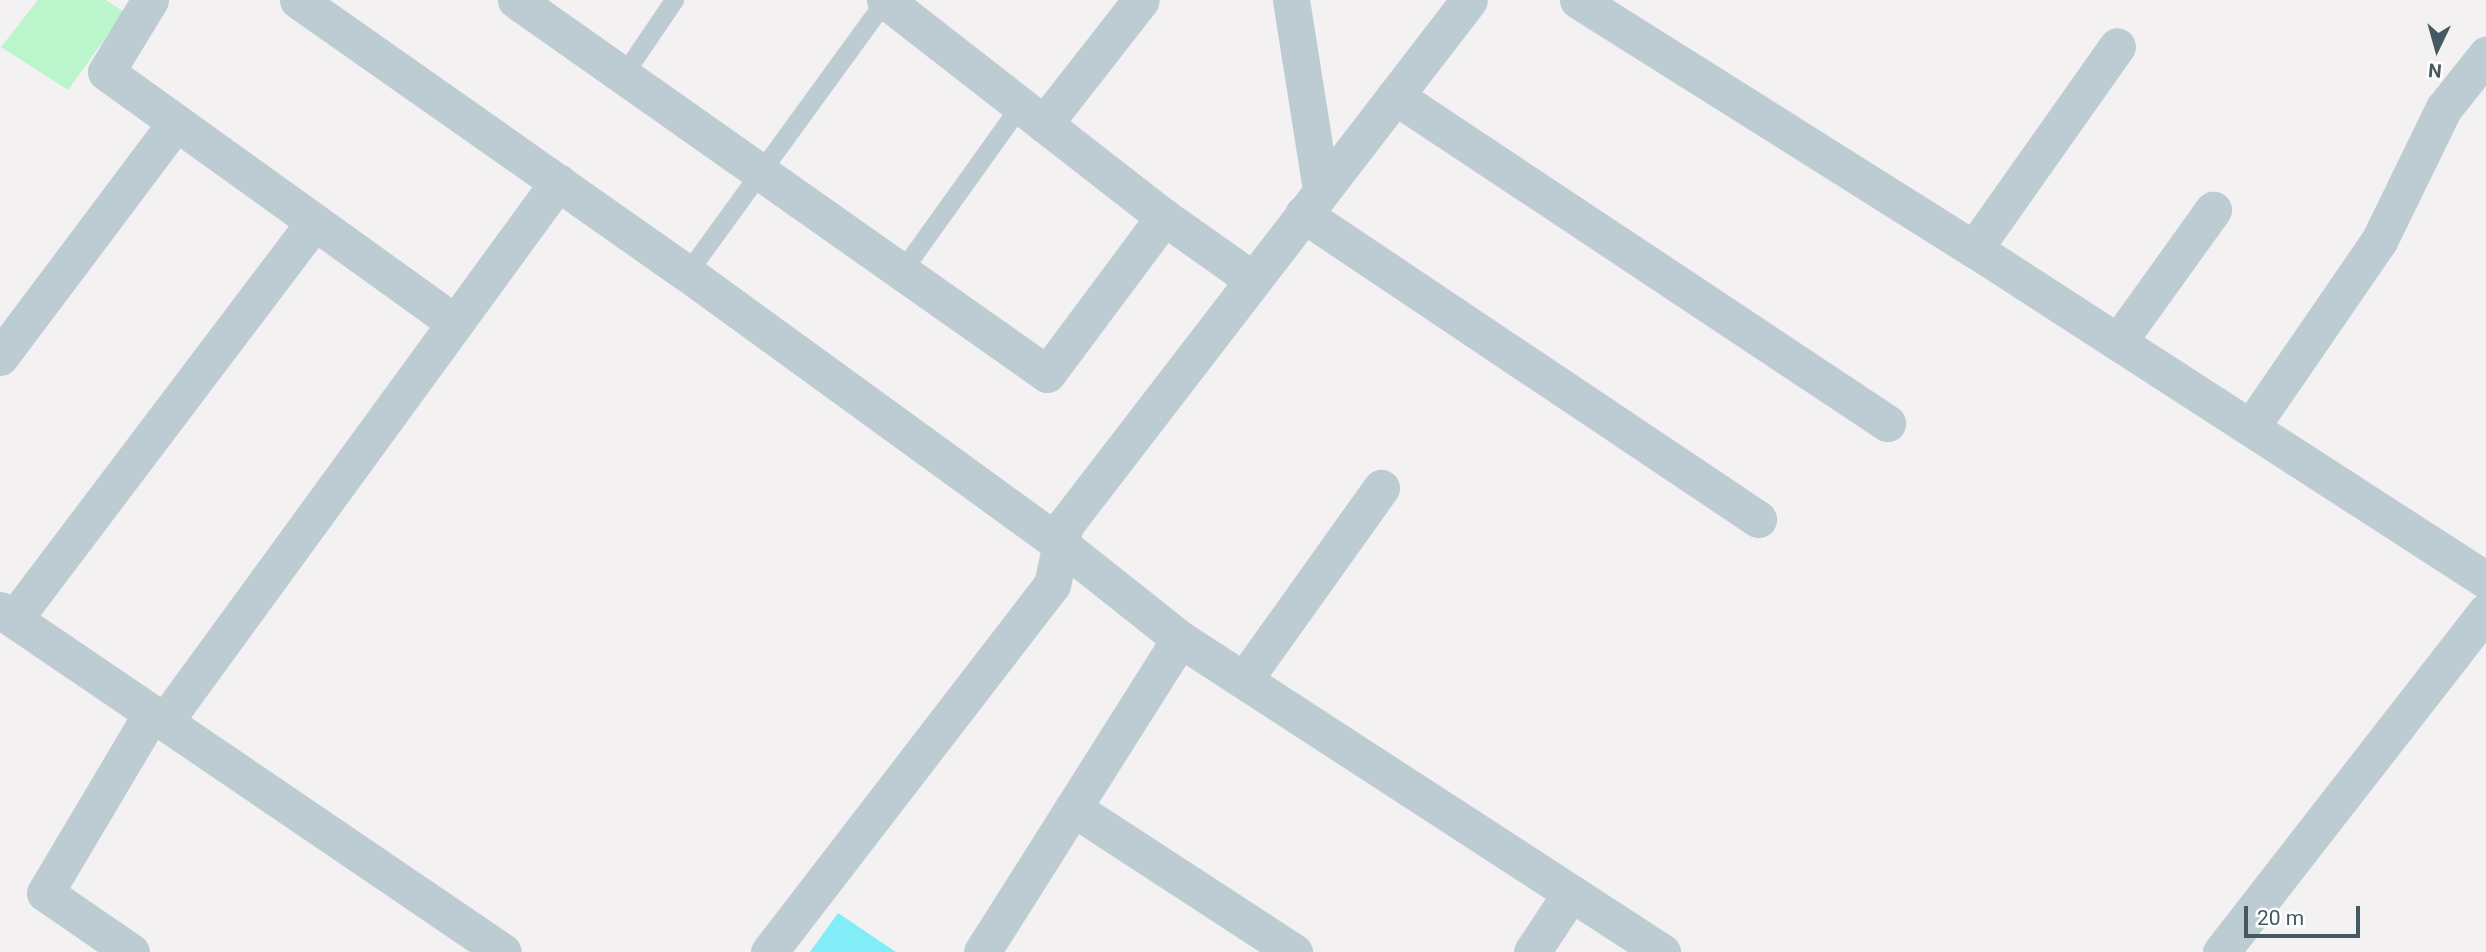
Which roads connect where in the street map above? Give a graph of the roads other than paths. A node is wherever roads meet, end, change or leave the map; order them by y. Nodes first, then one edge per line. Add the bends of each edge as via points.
1 (150, 0) edge
2 (298, 0) edge
3 (516, 0) edge
4 (674, 0) edge
5 (885, 0) edge
6 (1141, 0) edge
7 (1290, 0) edge
8 (1469, 0) edge
9 (1578, 0) edge
10 (2117, 46) dead end
11 (2486, 55) edge
12 (623, 75) junction
13 (1395, 96) junction
14 (1032, 115) junction
15 (176, 123) junction
16 (759, 171) junction
17 (558, 182) junction
18 (1312, 202) junction
19 (2213, 210) dead end
20 (1164, 217) junction
21 (314, 222) junction
22 (1973, 249) junction
23 (901, 272) junction
24 (687, 273) junction
25 (1252, 280) junction
26 (456, 323) junction
27 (2118, 342) junction
28 (0, 357) edge
29 (1887, 423) dead end
30 (2250, 427) junction
31 (1381, 488) dead end
32 (1758, 519) dead end
33 (1059, 543) junction
34 (2486, 580) edge
35 (2486, 612) edge
36 (4, 614) edge
37 (1180, 639) junction
38 (1244, 680) junction
39 (158, 717) junction
40 (1073, 808) junction
41 (1571, 893) junction
42 (131, 952) edge
43 (503, 952) edge
44 (769, 952) edge
45 (982, 952) edge
46 (1294, 952) edge
47 (1532, 952) edge
48 (1662, 952) edge
49 (2221, 952) edge

1 - 15 street via 106,72
2 - 17 street
3 - 12 street
4 - 12 lane
5 - 14 street
5 - 16 lane
6 - 14 street
7 - 18 street
8 - 13 street
9 - 22 street
10 - 22 street
11 - 30 street via 2444,108 2379,241
12 - 16 street
13 - 18 street
13 - 29 street
14 - 20 street
14 - 23 lane
15 - 21 street
15 - 28 street
16 - 23 street
16 - 24 lane
17 - 24 street
17 - 26 street
18 - 25 street
18 - 32 street
19 - 27 street
20 - 23 street via 1046,374
20 - 25 street
21 - 26 street
21 - 36 street
22 - 27 street
24 - 33 street
25 - 33 street via 1065,525
26 - 39 street
27 - 30 street
30 - 34 street
31 - 38 street
33 - 37 street
33 - 44 street via 1052,585
35 - 49 street
36 - 39 street
37 - 38 street
37 - 40 street
38 - 41 street
39 - 42 street via 45,893
39 - 43 street
40 - 45 street
40 - 46 street
41 - 47 street
41 - 48 street

